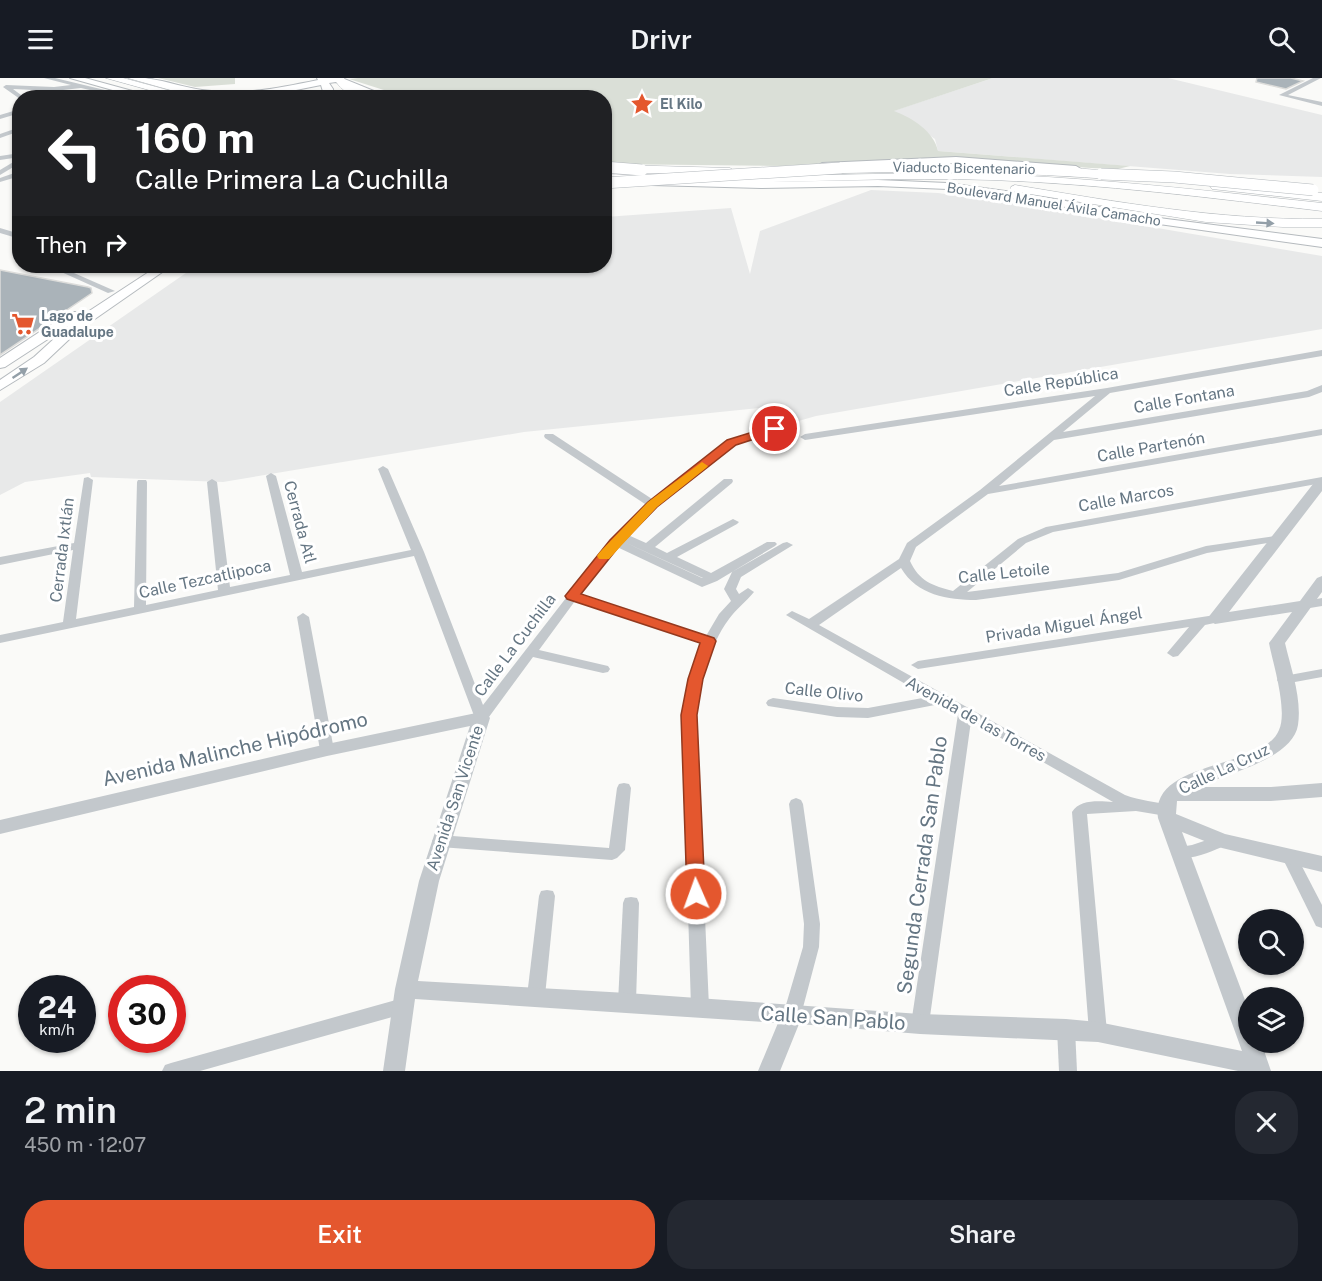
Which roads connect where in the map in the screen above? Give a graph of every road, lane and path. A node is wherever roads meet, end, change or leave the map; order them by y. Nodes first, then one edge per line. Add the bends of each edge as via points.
1 (47, 78) edge
2 (94, 78) edge
3 (111, 78) edge
4 (133, 78) edge
5 (142, 78) edge
6 (1318, 78) edge
7 (322, 79) edge
8 (338, 79) edge
9 (1322, 83) edge
10 (80, 85) edge
11 (108, 90) edge
12 (108, 90) edge
13 (141, 90) edge
14 (160, 90) edge
15 (186, 90) edge
16 (189, 90) edge
17 (282, 90) edge
18 (352, 90) edge
19 (366, 90) edge
20 (374, 90) edge
21 (12, 91) edge
22 (1286, 96) junction
23 (1322, 104) edge
24 (840, 168) junction
25 (1119, 173) joint
26 (612, 174) edge
27 (612, 175) edge
28 (612, 175) edge
29 (612, 175) edge
30 (612, 175) edge
31 (612, 176) edge
32 (890, 177) junction
33 (1320, 192) edge
34 (1028, 197) junction
35 (1322, 202) edge
36 (1322, 207) edge
37 (1208, 219) junction
38 (1322, 223) edge
39 (1250, 233) junction
40 (1322, 243) edge
41 (1322, 248) edge
42 (69, 273) edge
43 (138, 273) edge
44 (155, 273) edge
45 (168, 273) edge
46 (111, 291) junction
47 (1322, 353) edge
48 (39, 360) junction
49 (0, 364) edge
50 (0, 386) edge
51 (1322, 388) edge
52 (1107, 391) junction
53 (775, 429) dead end
54 (1322, 432) edge
55 (549, 436) dead end
56 (805, 437) dead end
57 (1051, 437) junction
58 (383, 469) dead end
59 (271, 476) dead end
60 (88, 480) dead end
61 (728, 481) dead end
62 (1322, 481) edge
63 (142, 482) dead end
64 (212, 482) dead end
65 (984, 492) junction
66 (652, 504) junction
67 (733, 522) dead end
68 (1276, 538) junction
69 (618, 539) junction
70 (771, 544) dead end
71 (787, 545) dead end
72 (79, 546) junction
73 (648, 547) junction
74 (418, 552) junction
75 (668, 557) junction
76 (0, 561) edge
77 (904, 561) junction
78 (297, 577) junction
79 (707, 581) junction
80 (1322, 581) edge
81 (224, 592) junction
82 (572, 596) junction
83 (955, 596) junction
84 (1322, 602) edge
85 (1304, 605) junction
86 (140, 610) junction
87 (792, 615) dead end
88 (303, 617) dead end
89 (1208, 620) junction
90 (69, 625) junction
91 (810, 625) junction
92 (0, 639) edge
93 (708, 641) junction
94 (530, 652) junction
95 (1173, 653) dead end
96 (918, 665) dead end
97 (603, 669) dead end
98 (1322, 673) edge
99 (1284, 680) junction
100 (942, 699) junction
101 (772, 703) dead end
102 (965, 712) junction
103 (480, 718) junction
104 (327, 750) junction
105 (624, 788) dead end
106 (1322, 789) edge
107 (796, 804) dead end
108 (1137, 806) junction
109 (1167, 806) junction
110 (0, 827) edge
111 (440, 841) junction
112 (1222, 841) junction
113 (1179, 852) junction
114 (1290, 857) junction
115 (1322, 864) edge
116 (547, 896) dead end
117 (1316, 897) edge
118 (631, 903) dead end
119 (1322, 921) edge
120 (536, 996) junction
121 (405, 997) junction
122 (627, 1002) junction
123 (700, 1007) junction
124 (1238, 1011) edge
125 (792, 1015) junction
126 (920, 1024) junction
127 (1066, 1029) junction
128 (1098, 1032) junction
129 (1254, 1053) edge
130 (1259, 1068) edge
131 (171, 1071) edge
132 (394, 1071) edge
133 (769, 1071) edge
134 (1068, 1071) edge

1 - 10 street
2 - 13 highway
3 - 14 highway
4 - 15 highway
5 - 16 main road
6 - 22 street
7 - 8 main road
7 - 17 main road
8 - 18 highway
8 - 19 main road
8 - 20 main road
9 - 22 street
10 - 11 street
10 - 12 main road
10 - 21 street via 54,89 6,87
22 - 23 street
24 - 26 highway, Viaducto Bicentenario, bridge via 747,172 642,170
24 - 27 highway, bridge
24 - 33 highway, Viaducto Bicentenario, bridge via 968,166
25 - 28 main road, Boulevard Manuel Ávila Camacho via 956,160
25 - 33 highway
29 - 32 highway, Boulevard Manuel Ávila Camacho via 710,180
30 - 35 highway, Boulevard Manuel Ávila Camacho via 990,173 1120,181
31 - 34 main road, Boulevard Manuel Ávila Camacho via 761,185 908,184
32 - 36 highway, Boulevard Manuel Ávila Camacho via 1075,182
32 - 37 highway via 996,186
34 - 37 highway
34 - 39 main road, Boulevard Manuel Ávila Camacho
37 -> 38 highway
39 - 40 main road, Boulevard Manuel Ávila Camacho
39 - 41 main road
42 - 46 street
43 - 46 main road
44 - 48 main road via 75,327
45 - 48 main road
46 - 49 main road
47 - 52 street, Calle República
50 -> 48 main road
51 - 57 street, Calle Fontana via 1309,394
52 - 56 street, Calle República
52 - 57 street
53 - 66 street, Calle La Cuchilla via 731,443
54 - 65 street, Calle Partenón
55 - 66 street
57 - 65 street
58 - 74 street, Avenida San Vicente
59 - 78 street, Cerrada Atl
60 - 72 street, Cerrada Ixtlán
61 - 73 street
62 - 68 street
62 - 83 street, Calle Marcos via 1050,529 1022,541
63 - 86 street
64 - 81 street
65 - 77 street via 911,545
66 - 69 street, Calle La Cuchilla
67 - 75 street
68 - 83 street, Calle Letoile via 1206,550 1119,576
68 - 89 street
69 - 73 street
69 - 79 street
69 - 82 street, Calle La Cuchilla
70 - 79 street
71 - 93 street via 736,575 730,589 743,596 725,614
72 - 76 street
72 - 90 street, Cerrada Ixtlán
73 - 75 street
74 - 78 street, Calle Tezcatlipoca
74 - 103 street, Avenida San Vicente
75 - 79 street
77 - 83 street, Calle Letoile via 925,586
77 - 91 street
78 - 81 street, Calle Tezcatlipoca
80 - 85 street, Calle La Cruz
81 - 86 street, Calle Tezcatlipoca
82 - 93 street
82 - 94 street, Calle La Cuchilla
84 - 85 street
85 - 89 street
85 - 99 street, Calle La Cruz via 1277,643
86 - 90 street, Calle Tezcatlipoca
87 - 91 street, Avenida de las Torres
88 - 104 street
89 - 95 street
89 - 96 street, Privada Miguel Ángel
90 - 92 street, Calle Tezcatlipoca
91 - 100 street, Avenida de las Torres
93 - 123 street via 695,679 689,715
94 - 97 street
94 - 103 street, Calle La Cuchilla
98 - 99 street
99 - 109 street, Calle La Cruz via 1290,716 1287,734 1276,745 1251,758 1188,783
100 - 101 street, Calle Olivo via 868,713
100 - 102 street, Avenida de las Torres
102 - 108 street, Avenida de las Torres via 1105,792
102 - 126 street, Segunda Cerrada San Pablo
103 - 104 street, Avenida Malinche Hipódromo
103 - 111 street, Avenida San Vicente
104 - 110 street, Avenida Malinche Hipódromo
105 - 111 street via 617,850 612,854
106 - 109 street
107 - 125 street via 812,924 811,947
108 - 109 street, Avenida de las Torres
108 - 128 street via 1086,807 1079,812
109 - 112 street, Avenida de las Torres
109 - 113 street
111 - 121 street, Avenida San Vicente
112 - 113 street
112 - 114 street, Avenida de las Torres
113 - 124 street
114 - 115 street, Avenida de las Torres
114 - 117 street
116 - 120 street
117 - 119 street
118 - 122 street
120 - 121 street, Calle San Pablo
120 - 122 street, Calle San Pablo
121 - 131 street
121 - 132 street, Avenida San Vicente
122 - 123 street, Calle San Pablo
123 - 125 street, Calle San Pablo
125 - 126 street, Calle San Pablo
125 - 133 street
126 - 127 street, Calle San Pablo
127 - 128 street, Calle San Pablo
127 - 134 street
128 - 130 street, Calle San Pablo
129 - 130 street

